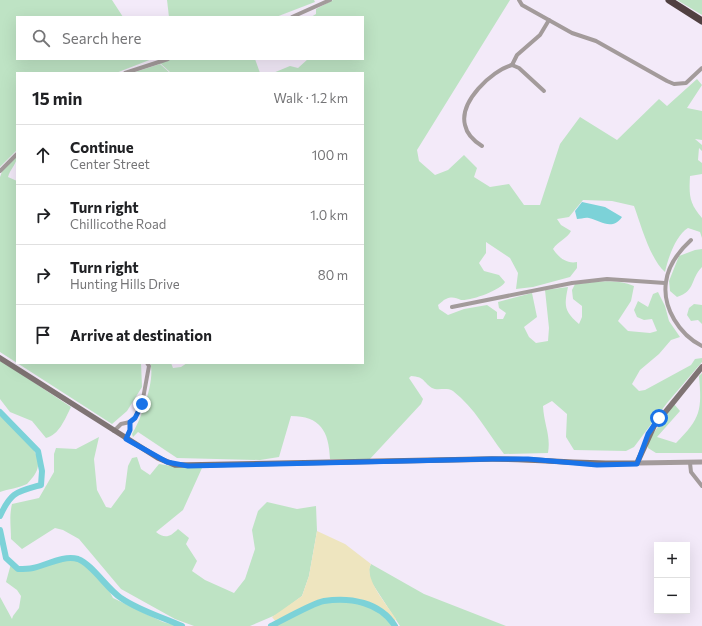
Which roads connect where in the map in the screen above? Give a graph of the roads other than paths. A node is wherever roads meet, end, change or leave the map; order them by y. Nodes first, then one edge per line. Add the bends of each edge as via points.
1 (330, 0) edge
2 (519, 0) edge
3 (668, 0) edge
4 (294, 16) edge
5 (549, 20) junction
6 (702, 21) edge
7 (165, 60) edge
8 (512, 65) junction
9 (702, 68) edge
10 (128, 72) edge
11 (544, 91) dead end
12 (482, 146) dead end
13 (16, 155) edge
14 (0, 171) edge
15 (691, 240) dead end
16 (665, 283) junction
17 (452, 307) dead end
18 (702, 346) edge
19 (0, 358) edge
20 (148, 364) edge
21 (702, 367) edge
22 (130, 422) junction
23 (114, 431) junction
24 (126, 439) junction
25 (702, 462) edge
26 (690, 463) junction
27 (637, 464) junction
28 (702, 486) edge

1 - 4 street
2 - 5 street via 522,5
3 - 6 highway
5 - 8 street via 540,35 518,53
5 - 9 street via 572,33 596,41 672,83 689,82
7 - 10 street
8 - 11 street via 519,68
8 - 12 street via 500,69 485,81 465,111 464,122 467,132
13 - 14 street
15 - 16 street via 674,260
16 - 17 street via 606,280 572,283
16 - 18 street via 667,300 676,322 686,334
19 - 23 main road
20 - 22 street via 142,404
21 - 27 main road via 654,426
22 - 23 street via 121,424
22 - 24 street
23 - 24 main road
24 - 27 main road via 167,462 188,466 492,459 528,459 597,465
25 - 26 street
26 - 27 street
26 - 28 street via 691,472

